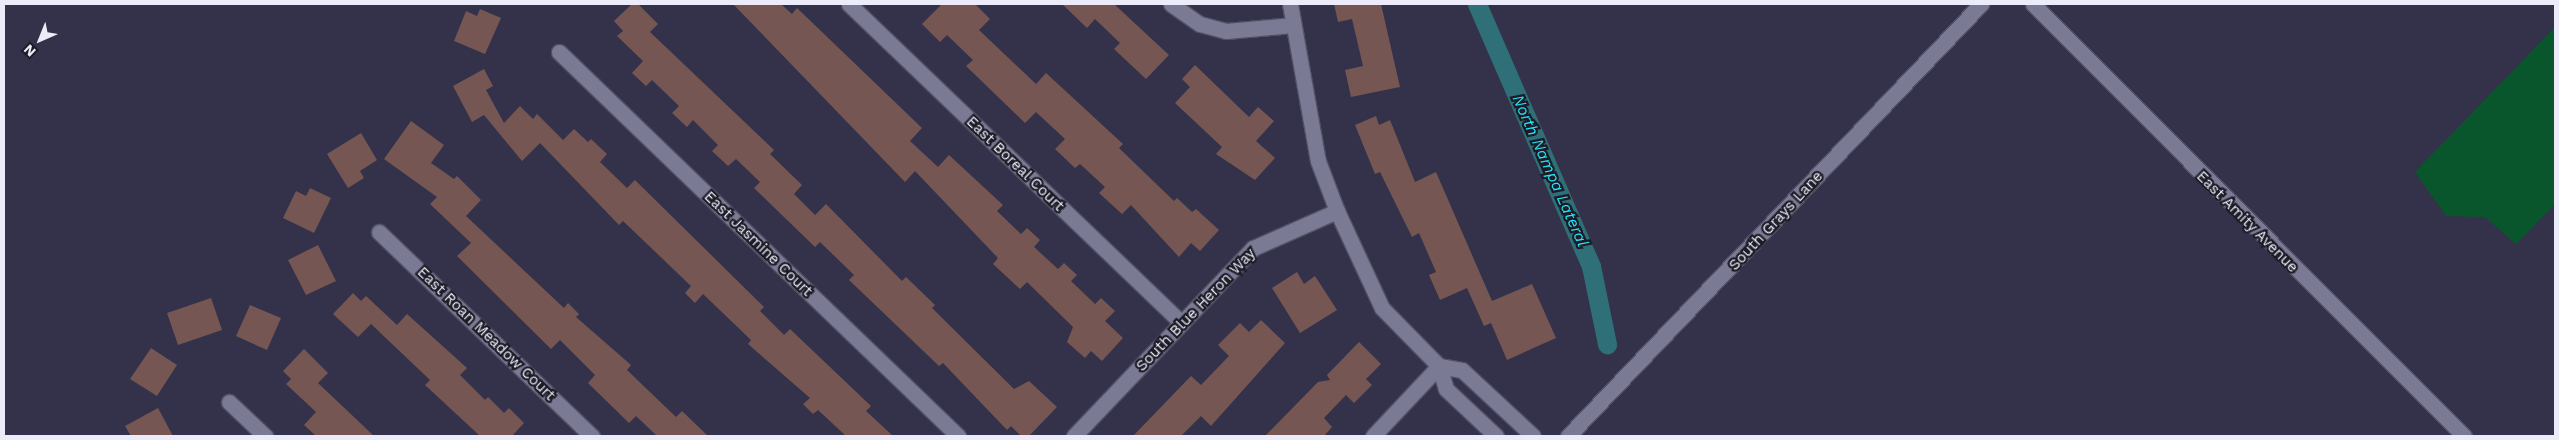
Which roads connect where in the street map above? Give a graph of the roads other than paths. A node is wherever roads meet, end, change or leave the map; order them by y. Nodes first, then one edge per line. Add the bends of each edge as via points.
1 (848, 4) edge
2 (1171, 4) edge
3 (1290, 4) edge
4 (1981, 4) edge
5 (2033, 4) edge
6 (1293, 25) junction
7 (559, 52) dead end
8 (1337, 211) junction
9 (379, 232) dead end
10 (1182, 323) junction
11 (1439, 366) junction
12 (229, 402) dead end
13 (265, 436) edge
14 (592, 436) edge
15 (958, 436) edge
16 (1074, 436) edge
17 (1373, 436) edge
18 (1496, 436) edge
19 (1533, 436) edge
20 (1568, 436) edge
21 (2464, 436) edge

1 - 10 street, East Boreal Court
2 - 6 street via 1200,24 1226,31
3 - 6 street
4 - 20 street, South Grays Lane
5 - 21 street, East Amity Avenue
6 - 8 street via 1318,161
7 - 15 street, East Jasmine Court
8 - 10 street, South Blue Heron Way via 1253,248
8 - 11 street via 1382,308
9 - 14 street, East Roan Meadow Court
10 - 16 street, South Blue Heron Way
11 - 17 street
11 - 18 street via 1446,389
11 - 19 street via 1462,370
12 - 13 street

